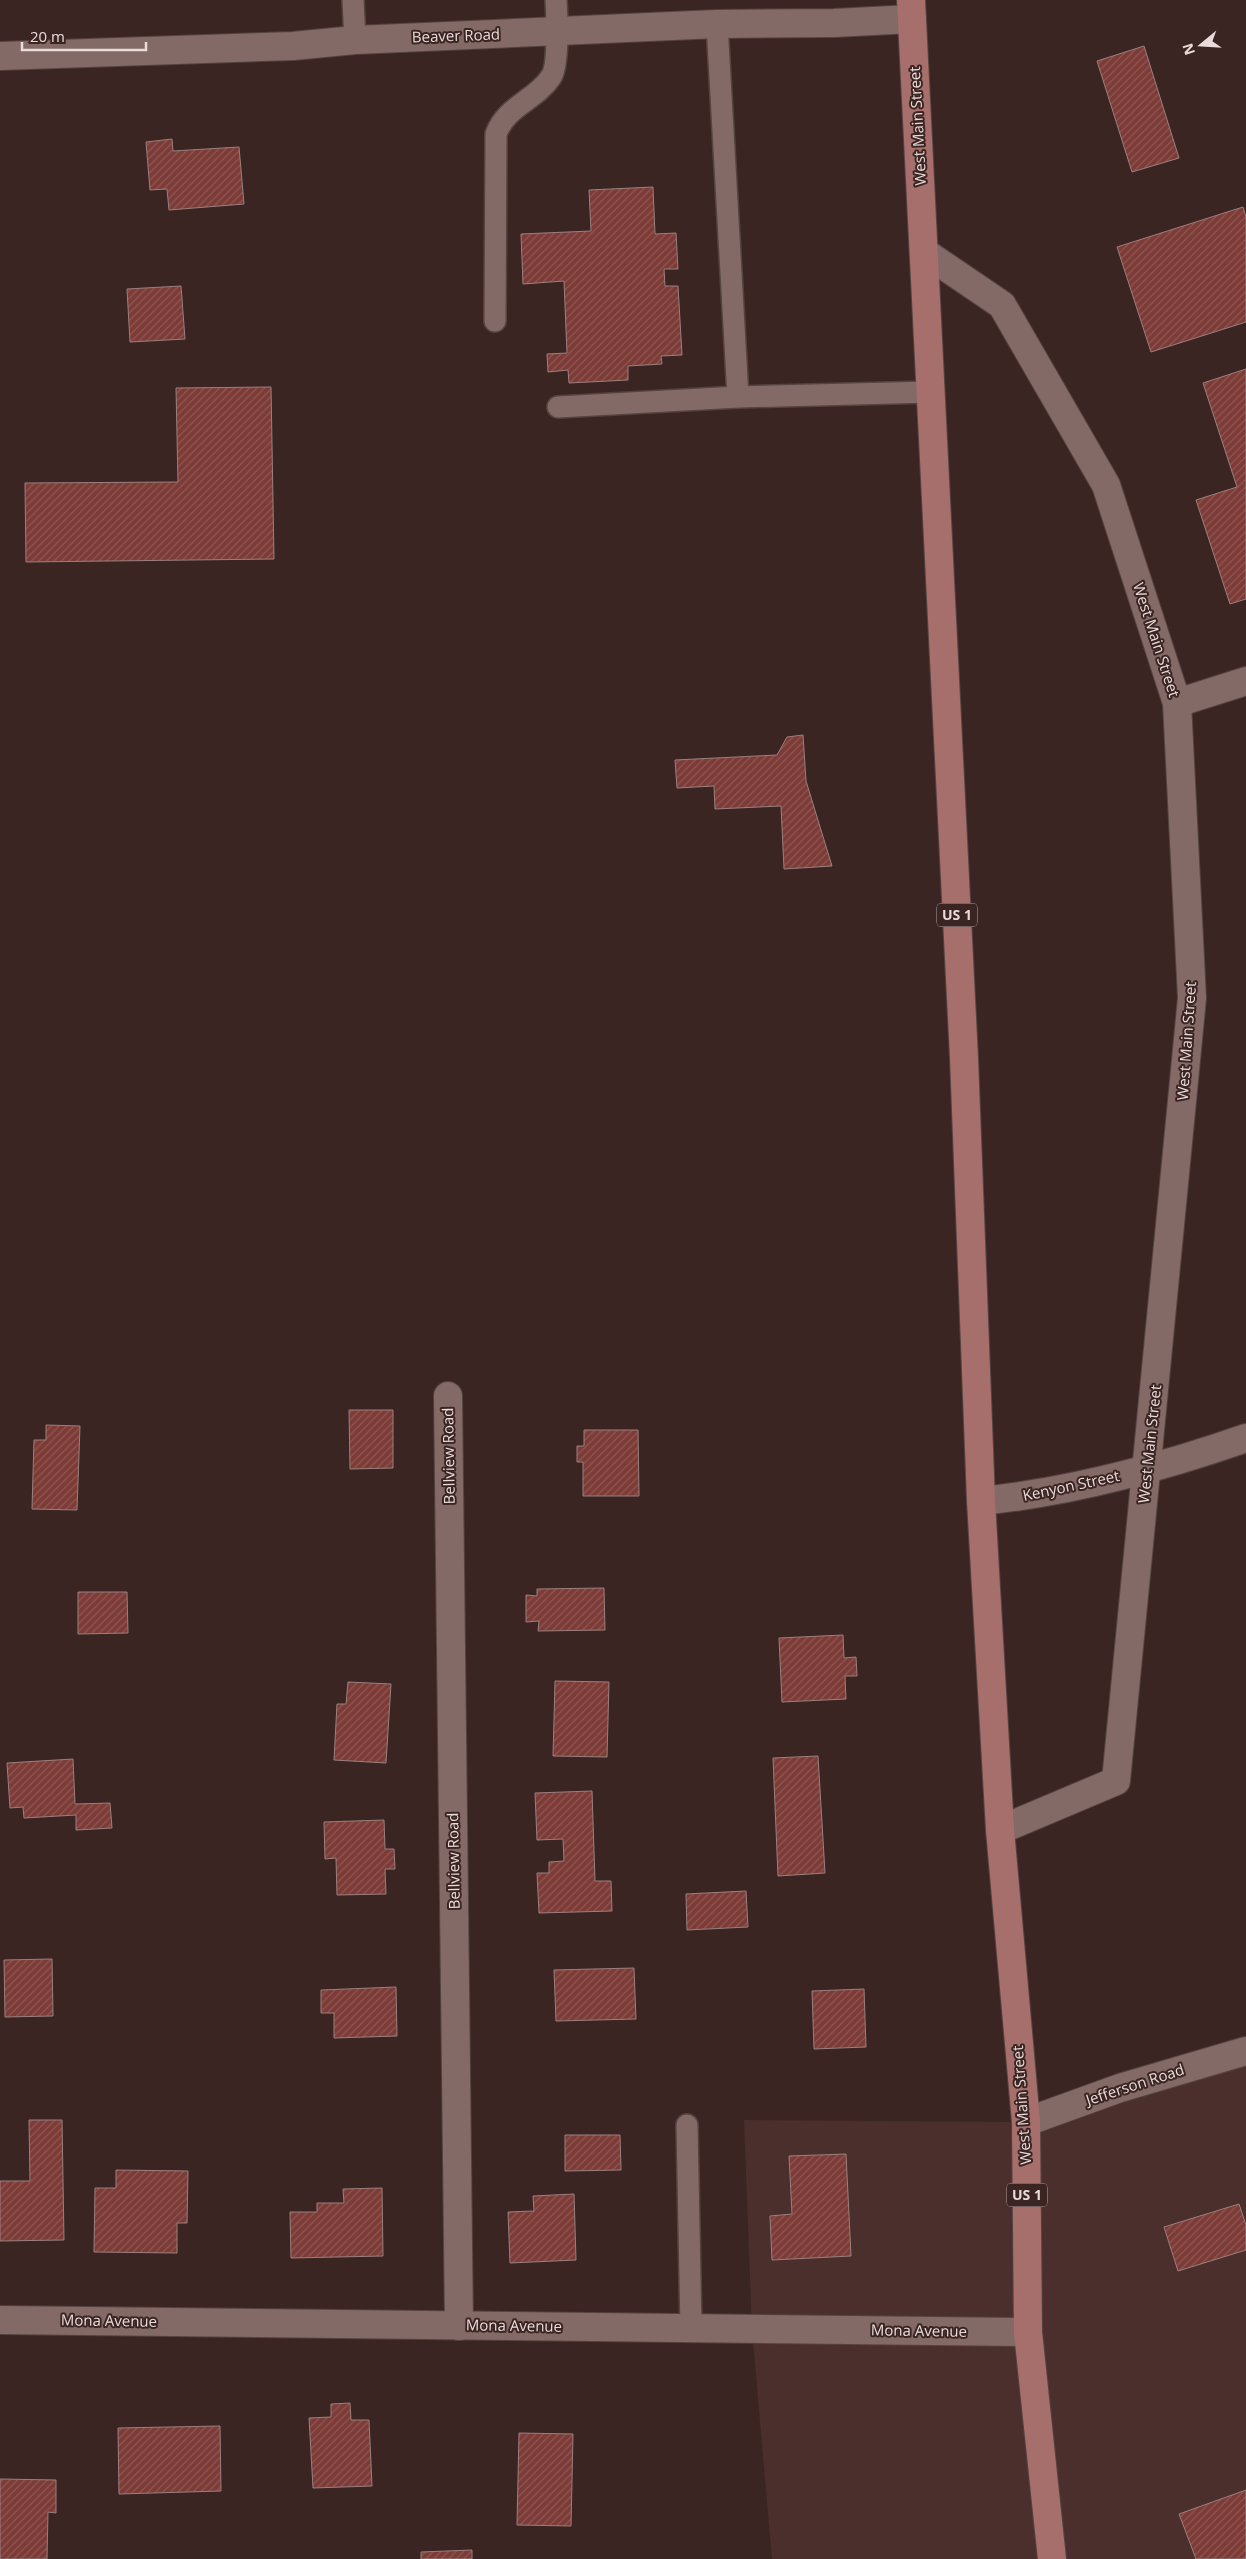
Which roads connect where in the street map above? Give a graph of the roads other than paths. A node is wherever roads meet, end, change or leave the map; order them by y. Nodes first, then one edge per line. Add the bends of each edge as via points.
1 (353, 0) edge
2 (556, 0) edge
3 (912, 9) edge
4 (717, 24) junction
5 (557, 32) junction
6 (355, 40) junction
7 (0, 56) edge
8 (924, 252) junction
9 (495, 321) dead end
10 (930, 392) junction
11 (738, 397) junction
12 (558, 407) dead end
13 (1246, 681) edge
14 (1177, 703) junction
15 (448, 1396) dead end
16 (1246, 1438) edge
17 (1148, 1468) junction
18 (981, 1501) junction
19 (1000, 1830) junction
20 (1246, 2051) edge
21 (1026, 2122) junction
22 (687, 2126) dead end
23 (0, 2320) edge
24 (459, 2326) junction
25 (691, 2329) junction
26 (1028, 2332) junction
27 (1052, 2559) edge

1 - 6 lane
2 - 5 lane
3 - 4 street, Beaver Road via 834,23
3 - 8 main road, West Main Street / US 1
4 - 5 street, Beaver Road
4 - 11 lane
5 - 6 street, Beaver Road
5 - 9 lane via 553,75 538,93 500,121 496,134
6 - 7 street, Beaver Road via 293,46
8 - 10 main road, West Main Street / US 1
8 - 14 street, West Main Street via 1002,305 1106,486
10 - 11 lane
10 - 18 main road, West Main Street / US 1 via 964,1058
11 - 12 lane
13 - 14 street
14 - 17 street, West Main Street via 1192,998
15 - 24 street, Bellview Road
16 - 17 street, Kenyon Street
17 - 18 street, Kenyon Street via 1104,1482 1046,1494
17 - 19 street, West Main Street via 1116,1781
18 - 19 main road, West Main Street / US 1
19 - 21 main road, West Main Street / US 1
20 - 21 street, Jefferson Road via 1120,2088
21 - 26 main road, West Main Street / US 1
22 - 25 lane
23 - 24 street, Mona Avenue
24 - 25 street, Mona Avenue
25 - 26 street, Mona Avenue
26 - 27 main road, West Main Street / US 1

